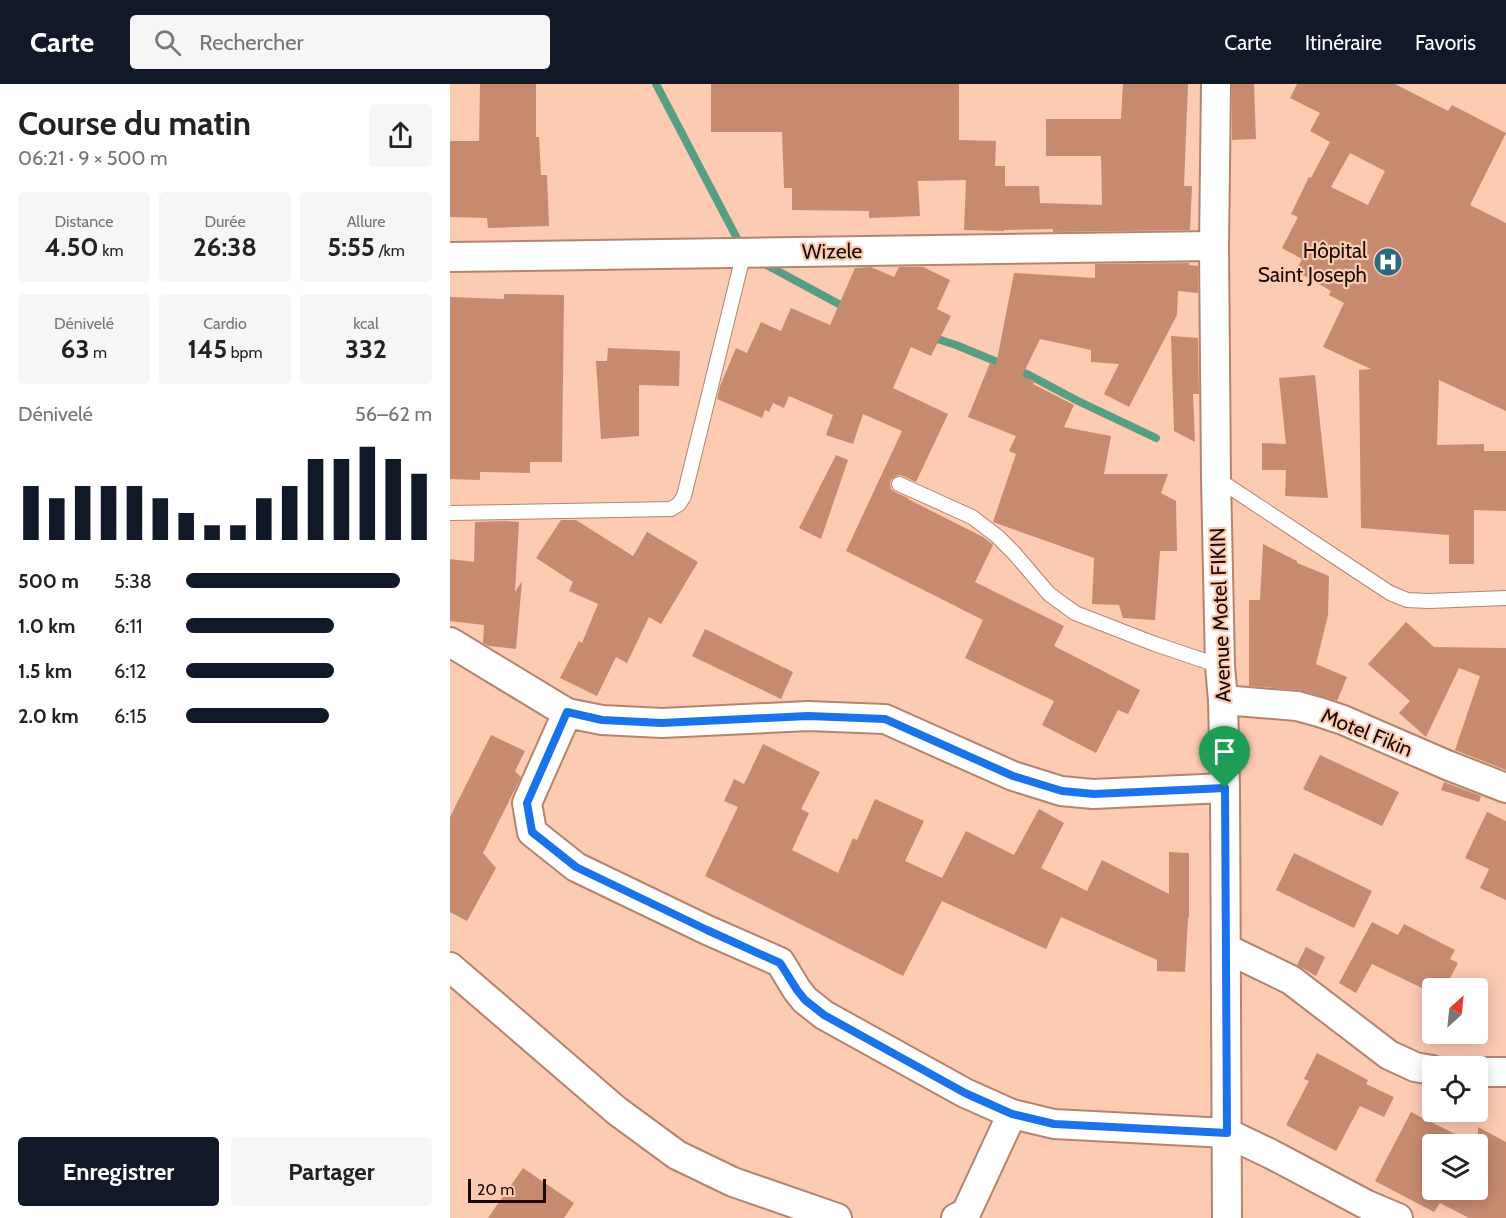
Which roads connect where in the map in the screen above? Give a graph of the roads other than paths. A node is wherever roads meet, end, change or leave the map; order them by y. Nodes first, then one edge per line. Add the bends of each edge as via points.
1 (1216, 84) edge
2 (1214, 246) junction
3 (744, 252) junction
4 (450, 257) edge
5 (1216, 478) junction
6 (899, 484) dead end
7 (450, 513) edge
8 (1506, 598) edge
9 (450, 642) edge
10 (1220, 666) junction
11 (1222, 700) junction
12 (567, 712) junction
13 (1225, 788) junction
14 (1506, 788) edge
15 (1227, 949) junction
16 (450, 967) edge
17 (1422, 1068) edge
18 (1488, 1072) edge
19 (1506, 1072) edge
20 (1012, 1114) junction
21 (1227, 1133) junction
22 (837, 1218) edge
23 (956, 1218) edge
24 (1227, 1218) edge
25 (1398, 1218) edge

1 - 2 street, Avenue Motel FIKIN
2 - 3 street, Wizele
2 - 5 street, Avenue Motel FIKIN
3 - 4 street, Wizele
3 - 7 lane via 679,504 671,509
5 - 8 lane via 1390,593 1407,600 1429,601
5 - 10 street, Avenue Motel FIKIN
6 - 10 lane via 972,517 1014,553 1049,594 1075,613
9 - 12 street
10 - 11 street, Avenue Motel FIKIN
11 - 13 street, Avenue Motel FIKIN
11 - 14 street, Motel Fikin via 1297,706 1319,712
12 - 13 street via 602,720 662,723 808,716 885,719 1013,776 1062,791 1094,794
12 - 20 street via 527,803 532,832 576,867 780,963 805,1000 824,1015 965,1093
13 - 15 street, Avenue Motel FIKIN
15 - 17 street via 1291,980 1389,1055
15 - 21 street, Avenue Motel FIKIN
16 - 22 street via 617,1111 677,1155 734,1182
18 - 19 street
20 - 21 street via 1054,1124
20 - 23 street via 966,1213
21 - 24 street, Avenue Motel FIKIN
21 - 25 street

